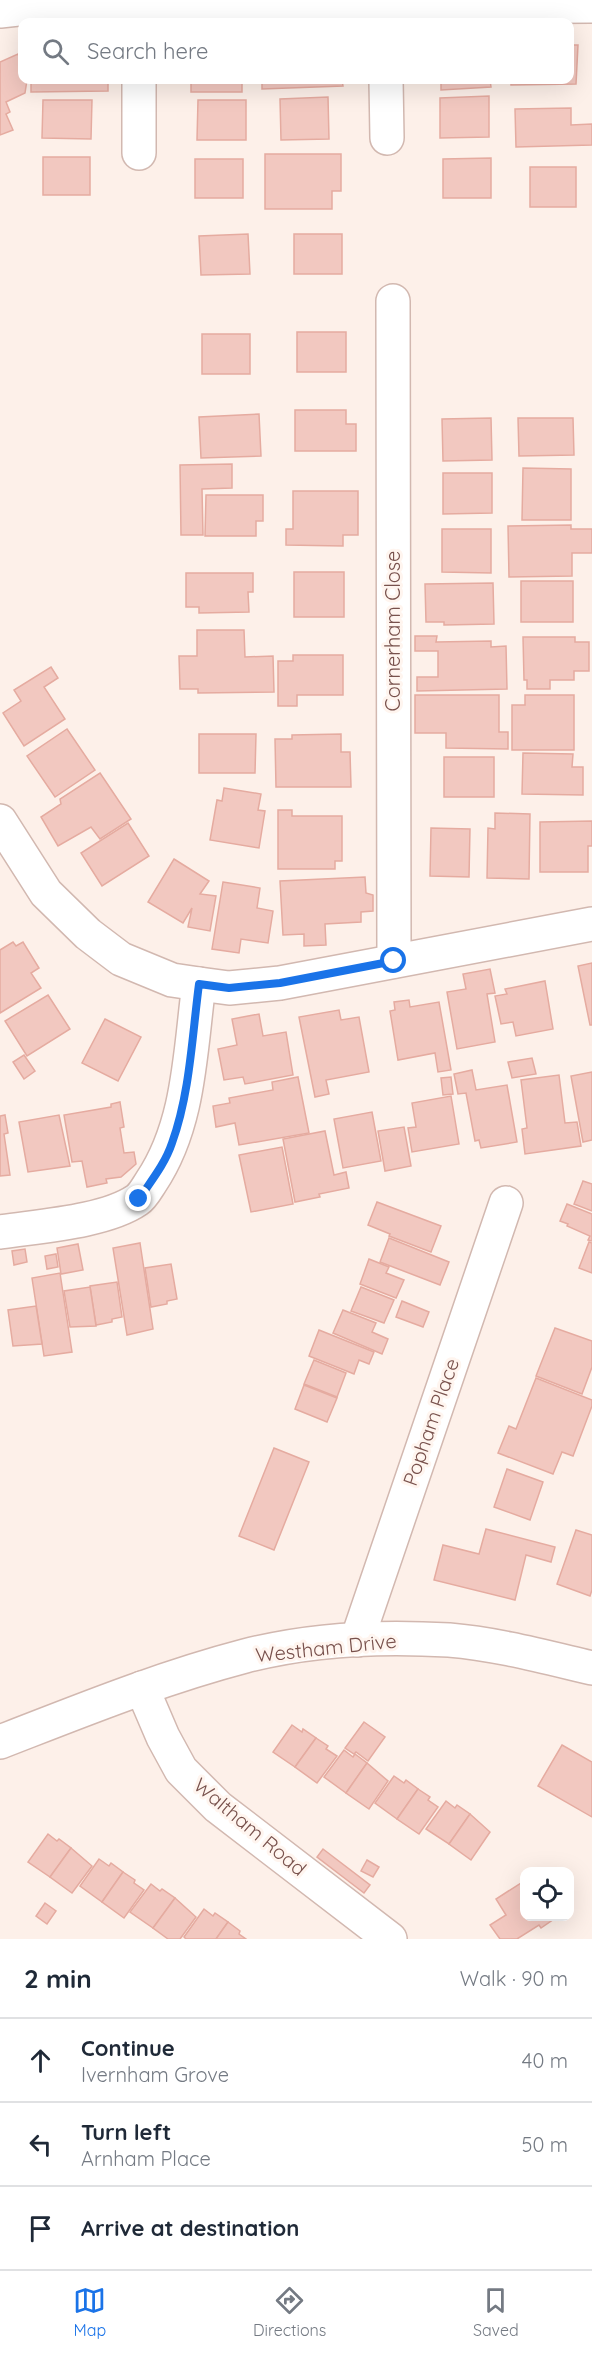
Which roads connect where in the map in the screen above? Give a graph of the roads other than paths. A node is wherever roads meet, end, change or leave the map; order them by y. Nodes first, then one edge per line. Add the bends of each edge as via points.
1 (592, 6) edge
2 (385, 10) edge
3 (0, 11) edge
4 (139, 15) edge
5 (139, 84) edge
6 (386, 84) edge
7 (387, 138) dead end
8 (139, 153) dead end
9 (393, 301) dead end
10 (0, 821) edge
11 (592, 924) edge
12 (394, 961) junction
13 (199, 984) junction
14 (506, 1203) dead end
15 (0, 1232) edge
16 (357, 1640) junction
17 (592, 1668) edge
18 (142, 1688) junction
19 (0, 1742) edge
20 (390, 1939) edge

1 - 2 street
2 - 4 street
3 - 4 street
5 - 8 street
6 - 7 street
9 - 12 street, Cornerham Close
10 - 13 street via 46,893 88,934 121,958 172,980
11 - 12 street
12 - 13 street via 280,983 229,988
13 - 15 street via 184,1103 172,1145 139,1199 109,1214
14 - 16 street, Popham Place
16 - 17 street, Westham Drive via 450,1640 517,1650
16 - 18 street, Westham Drive via 246,1656
18 - 19 street, Westham Drive
18 - 20 street, Waltham Road via 163,1737 189,1778 218,1807

